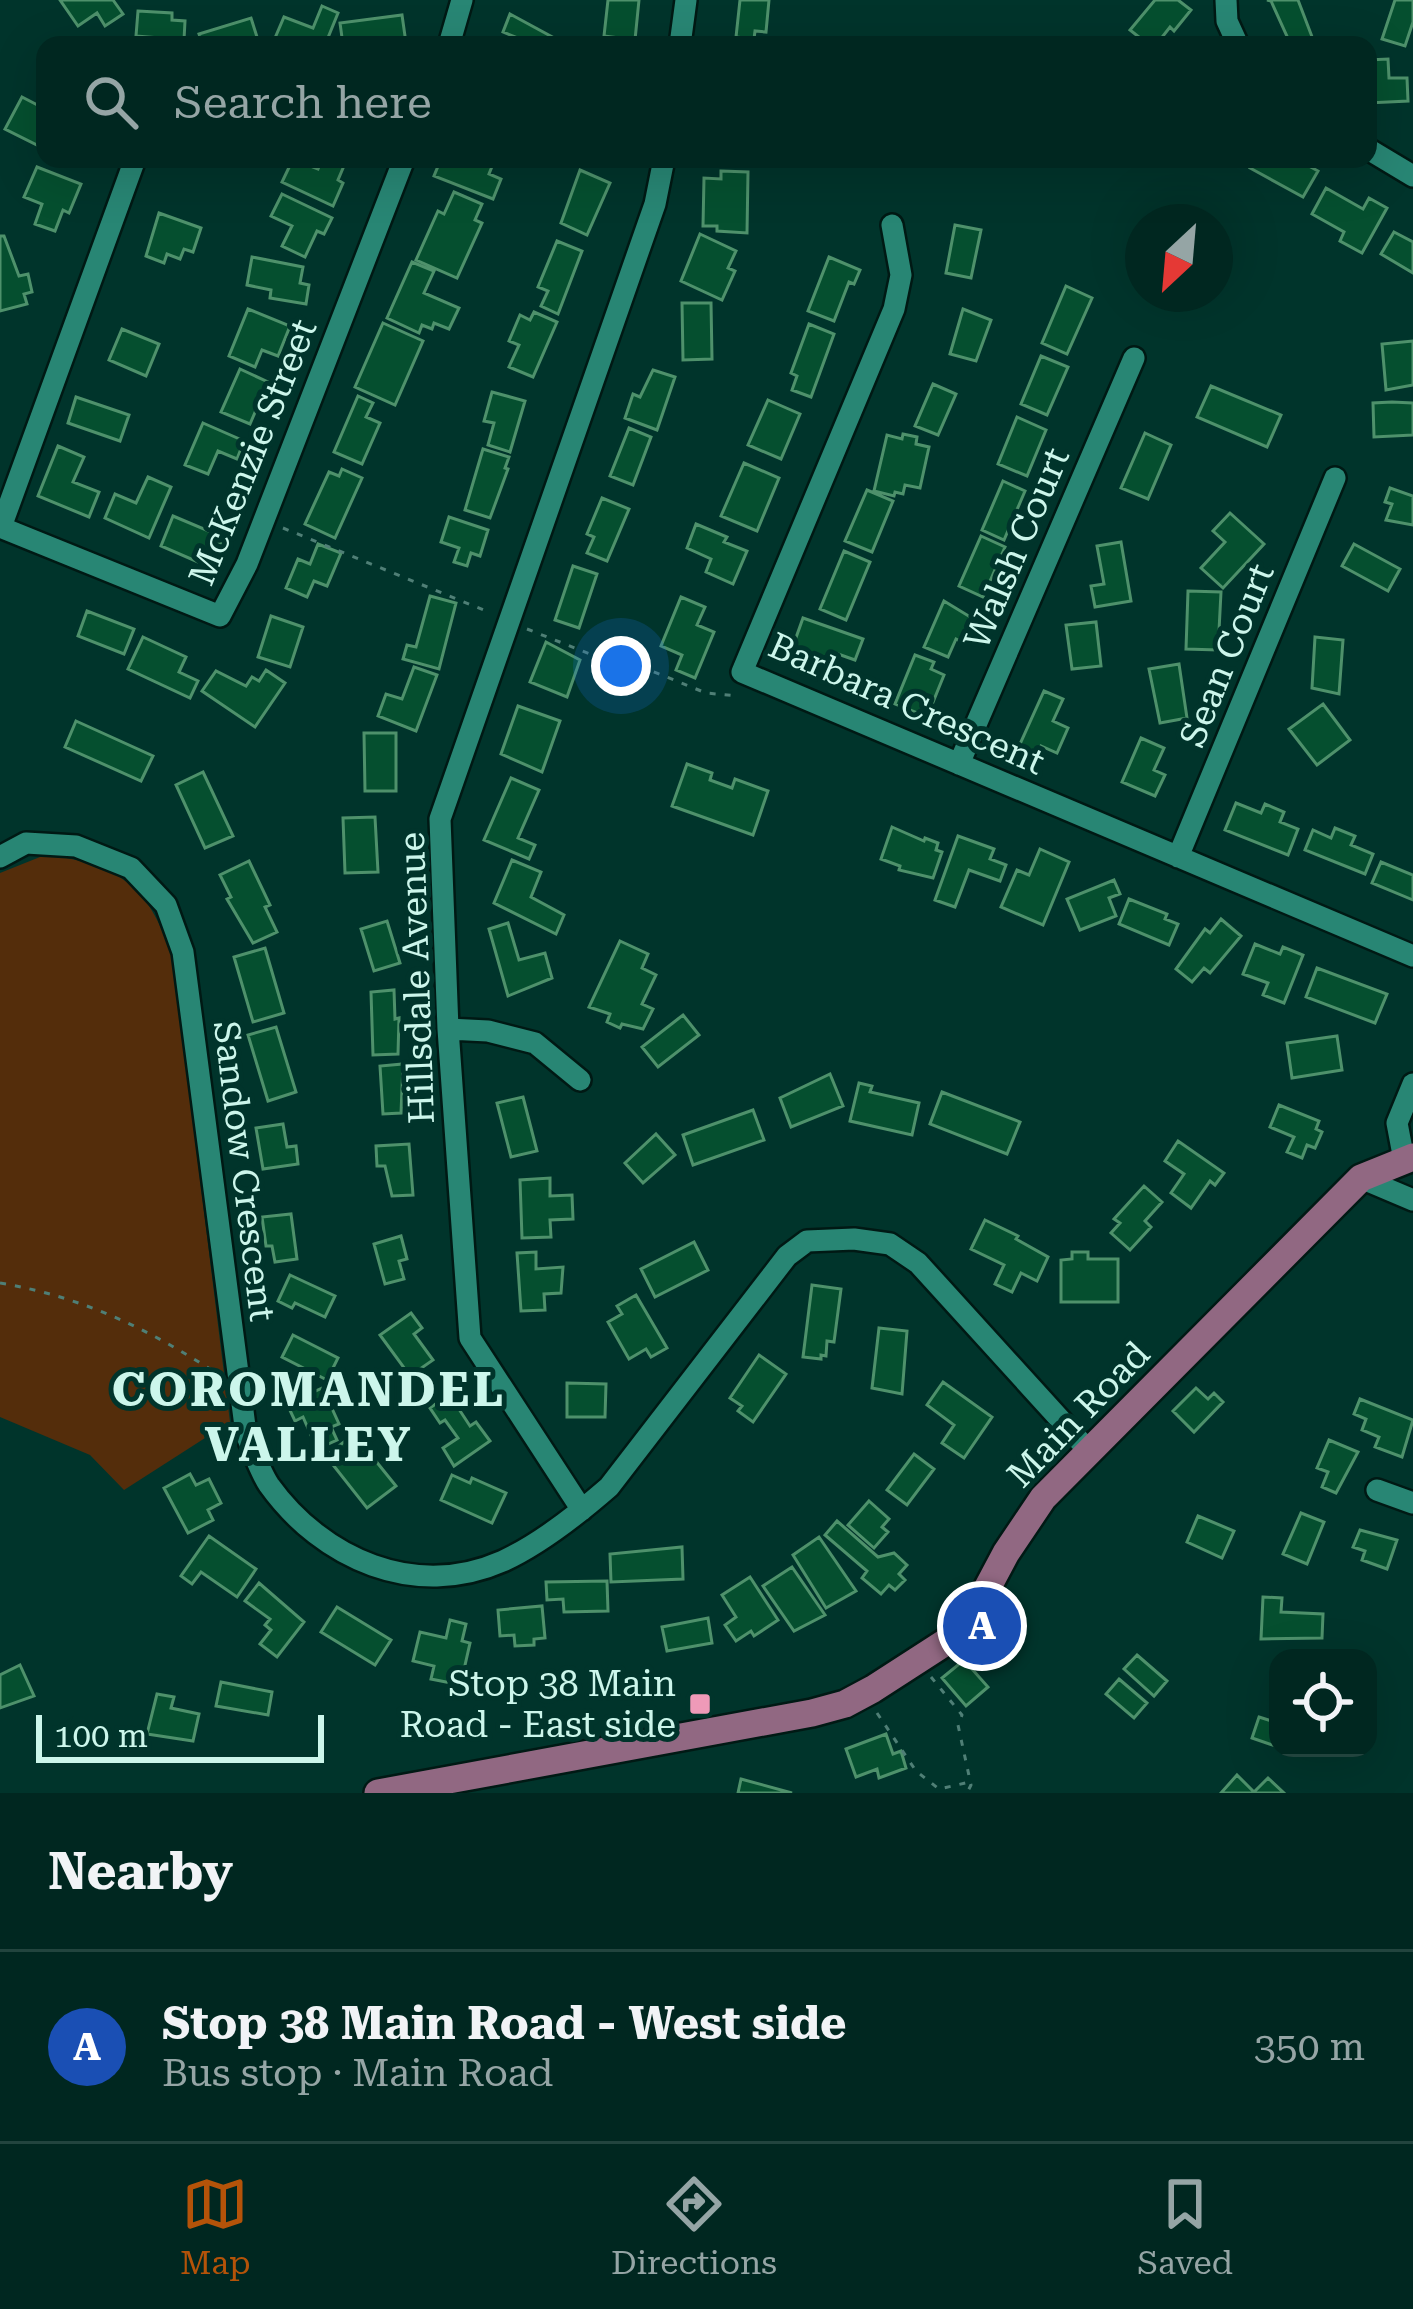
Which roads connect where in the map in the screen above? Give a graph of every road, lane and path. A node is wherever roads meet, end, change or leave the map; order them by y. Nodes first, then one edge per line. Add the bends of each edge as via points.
1 (462, 0) edge
2 (686, 0) edge
3 (1226, 0) edge
4 (452, 36) edge
5 (681, 36) edge
6 (1234, 36) edge
7 (1377, 154) edge
8 (132, 168) edge
9 (401, 168) edge
10 (662, 168) edge
11 (1412, 174) edge
12 (892, 225) dead end
13 (1134, 358) dead end
14 (1335, 478) dead end
15 (263, 523) junction
16 (0, 527) edge
17 (509, 621) junction
18 (758, 679) junction
19 (959, 764) junction
20 (0, 857) edge
21 (1178, 857) junction
22 (1413, 956) edge
23 (448, 1029) junction
24 (580, 1080) dead end
25 (1413, 1084) edge
26 (1408, 1158) edge
27 (1361, 1178) junction
28 (1413, 1200) edge
29 (0, 1283) edge
30 (240, 1389) junction
31 (1088, 1450) junction
32 (1377, 1490) dead end
33 (1413, 1503) edge
34 (582, 1510) junction
35 (933, 1680) dead end
36 (865, 1694) junction
37 (970, 1782) junction
38 (395, 1792) edge
39 (967, 1793) edge

1 - 4 street
2 - 5 street
3 - 6 street
7 - 11 street
8 - 16 street
9 - 15 street, McKenzie Street
10 - 17 street, Hillsdale Avenue
12 - 18 street, Barbara Crescent via 901,275 894,309 742,672
13 - 19 street, Walsh Court
14 - 21 street, Sean Court
15 - 16 street, McKenzie Street via 220,616
15 - 17 path
17 - 18 path via 706,693 736,698
17 - 23 street, Hillsdale Avenue via 440,819
18 - 19 street, Barbara Crescent
19 - 21 street, Barbara Crescent
20 - 30 street, Sandow Crescent via 26,843 76,846 131,868 166,905 183,952
21 - 22 street, Barbara Crescent
23 - 24 street via 535,1043
23 - 34 street, Hillsdale Avenue via 470,1338
25 - 26 street via 1397,1123
26 - 27 main road, Main Road
27 - 28 street
27 - 31 main road, Main Road
29 - 30 path via 105,1311
30 - 34 street, Sandow Crescent via 246,1434 267,1482 338,1552 396,1575 461,1575 505,1560
31 - 34 street, Sandow Crescent via 918,1263 890,1244 807,1241 771,1273 609,1487
31 - 36 main road, Main Road via 1023,1525 974,1615
32 - 33 street
35 - 37 path via 962,1715
36 - 37 path via 916,1771 939,1789
36 - 38 main road, Main Road via 812,1713
37 - 39 path

